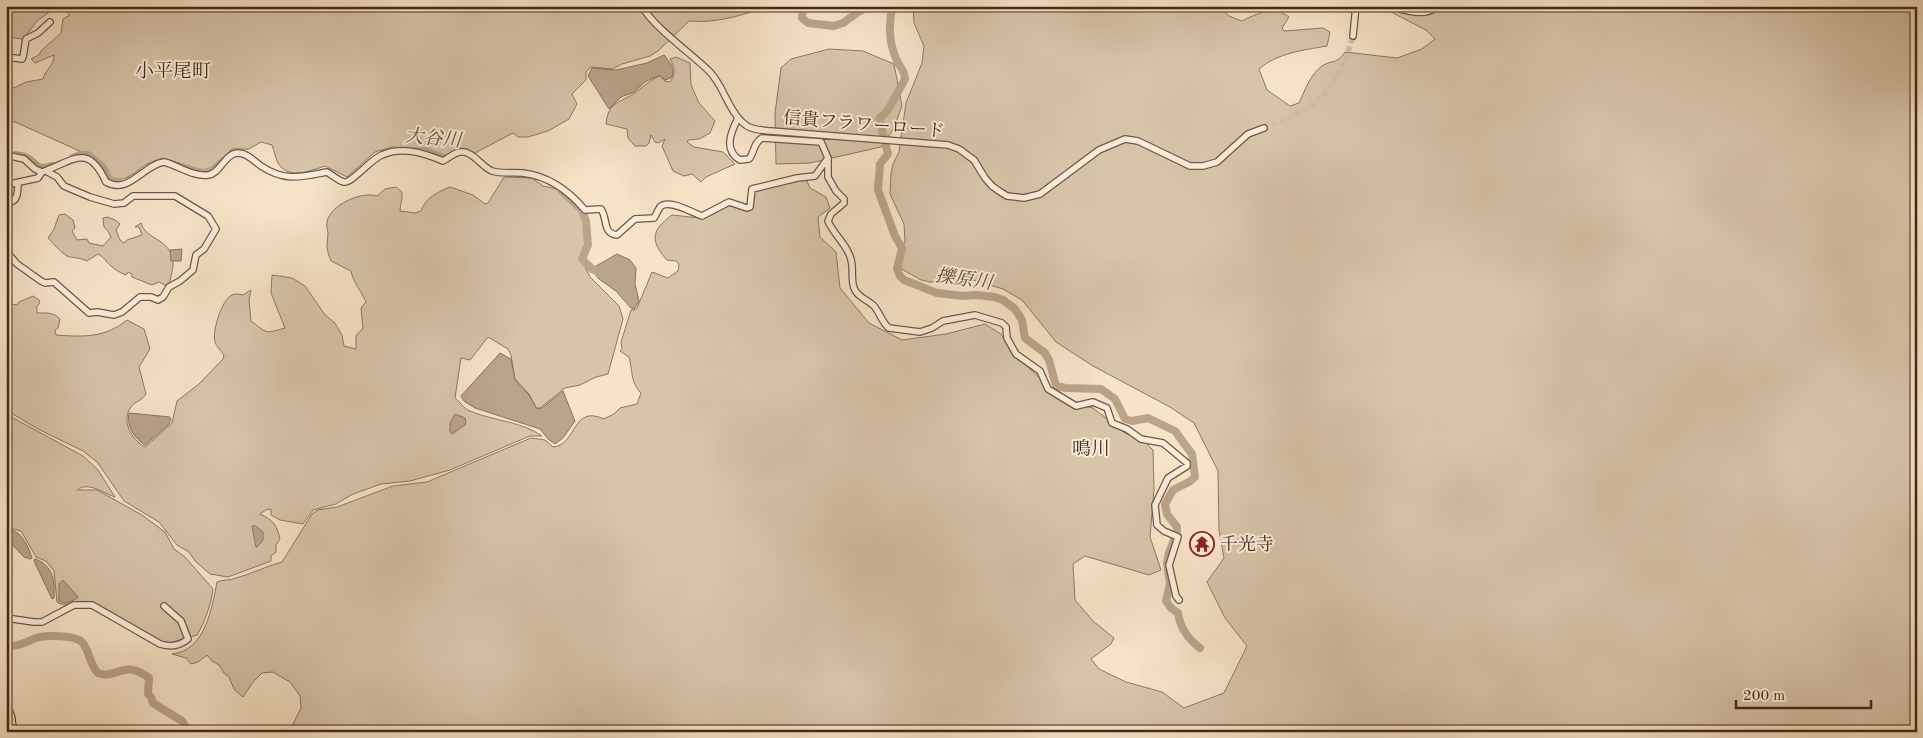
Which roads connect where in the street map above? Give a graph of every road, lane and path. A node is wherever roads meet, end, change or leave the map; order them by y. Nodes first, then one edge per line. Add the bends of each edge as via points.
1 (642, 6) edge
2 (1348, 6) edge
3 (1388, 6) edge
4 (1439, 6) edge
5 (1355, 9) edge
6 (50, 22) dead end
7 (1353, 36) tunnel mouth
8 (6, 57) edge
9 (738, 118) junction
10 (1264, 128) tunnel mouth
11 (6, 156) edge
12 (828, 158) junction
13 (44, 172) junction
14 (18, 183) junction
15 (6, 184) edge
16 (6, 202) edge
17 (6, 251) edge
18 (1179, 600) dead end
19 (164, 606) dead end
20 (6, 618) edge
21 (6, 707) edge
22 (12, 732) edge

1 - 9 street via 659,26 709,71
2 - 5 street
3 - 4 street via 1421,14
5 - 7 street
6 - 8 street via 26,40 22,59
9 - 10 street, 信貴フラワーロード via 757,130 948,145 974,160 992,186 1007,196 1024,198 1040,194 1099,150 1126,139 1138,141 1190,166 1203,166 1217,162 1248,134
9 - 12 street via 730,147 740,160 749,160 754,146 762,138 821,142
11 - 13 street via 24,159
12 - 13 street via 815,176 752,189 750,207 729,202 702,216 664,204 654,218 635,219 617,235 607,230 601,209 584,210 566,192 539,176 494,172 467,152 443,161 407,151 380,155 350,182 327,172 304,177 281,176 238,153 206,176 164,162 133,181 115,185 106,182 99,168 86,158
12 - 18 street via 828,177 844,199 831,214 829,225 852,259 856,293 872,304 885,326 920,332 943,321 975,315 1002,323 1006,327 1006,338 1016,354 1040,370 1044,384 1050,390 1076,406 1093,402 1107,408 1112,423 1141,440 1163,443 1187,463 1168,478 1155,507 1157,525 1178,537 1170,565
13 - 14 street via 38,178
13 - 17 street via 57,177 64,186 114,204 133,196 174,196 208,216 216,230 196,255 193,270 169,287 163,297 158,300 140,297 114,315 88,313 54,282 41,281 17,264
14 - 15 street
14 - 16 street via 14,201
19 - 20 street via 184,625 188,639 182,643 160,644 92,605 74,605 42,622
21 - 22 highway

